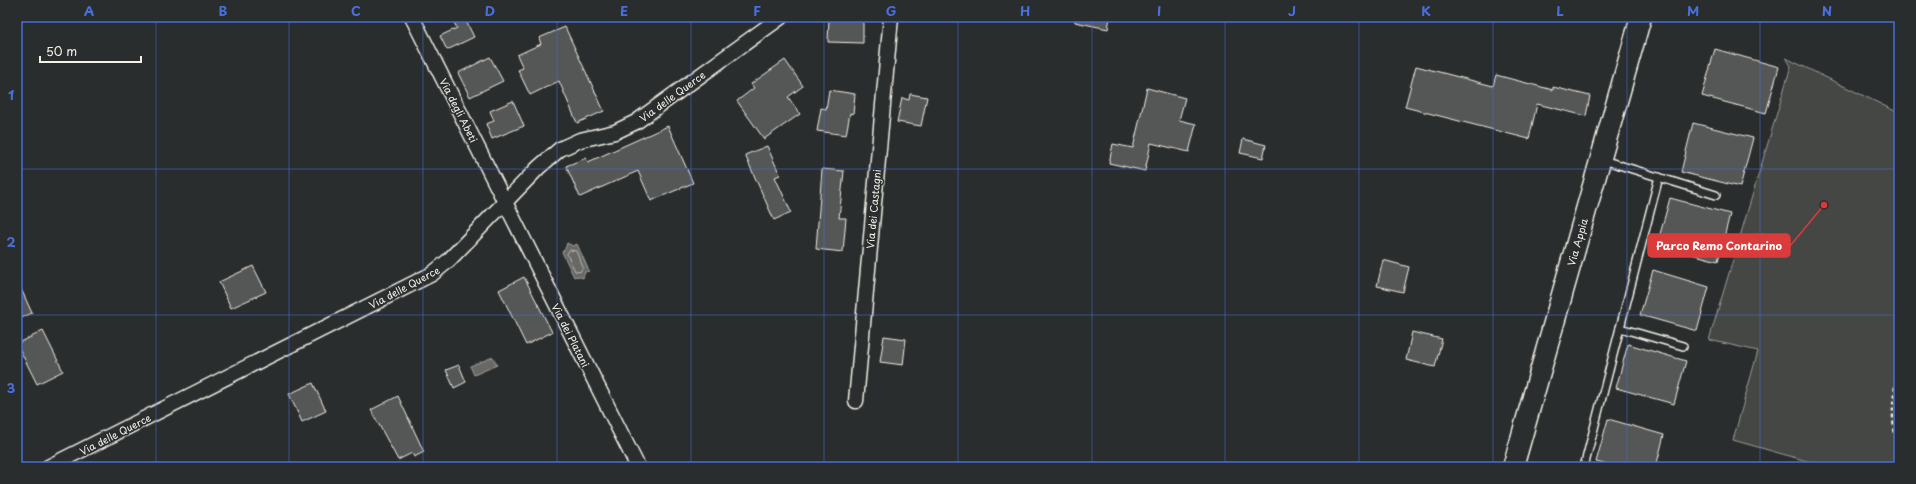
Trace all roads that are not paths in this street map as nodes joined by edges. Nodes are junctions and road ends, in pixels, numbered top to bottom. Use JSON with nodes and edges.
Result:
{"nodes":[{"id":1,"x":412,"y":17,"type":"edge"},
{"id":2,"x":781,"y":17,"type":"edge"},
{"id":3,"x":891,"y":17,"type":"edge"},
{"id":4,"x":1641,"y":17,"type":"edge"},
{"id":5,"x":1600,"y":159,"type":"junction"},
{"id":6,"x":1659,"y":177,"type":"junction"},
{"id":7,"x":1716,"y":195,"type":"dead end"},
{"id":8,"x":505,"y":203,"type":"junction"},
{"id":9,"x":1620,"y":328,"type":"junction"},
{"id":10,"x":1683,"y":346,"type":"dead end"},
{"id":11,"x":856,"y":401,"type":"dead end"},
{"id":12,"x":48,"y":467,"type":"edge"},
{"id":13,"x":638,"y":467,"type":"edge"},
{"id":14,"x":1513,"y":467,"type":"edge"},
{"id":15,"x":1584,"y":467,"type":"edge"}],
"edges":[{"from":1,"to":8,"type":"street","name":"Via degli Abeti"},
{"from":2,"to":8,"type":"street","name":"Via delle Querce"},
{"from":3,"to":11,"type":"street","name":"Via dei Castagni"},
{"from":4,"to":5,"type":"street","name":"Via Appia"},
{"from":5,"to":6,"type":"lane"},
{"from":5,"to":14,"type":"street","name":"Via Appia"},
{"from":6,"to":7,"type":"lane"},
{"from":6,"to":9,"type":"lane"},
{"from":8,"to":12,"type":"street","name":"Via delle Querce"},
{"from":8,"to":13,"type":"street","name":"Via dei Platani"},
{"from":9,"to":10,"type":"lane"},
{"from":9,"to":15,"type":"lane"}]}
